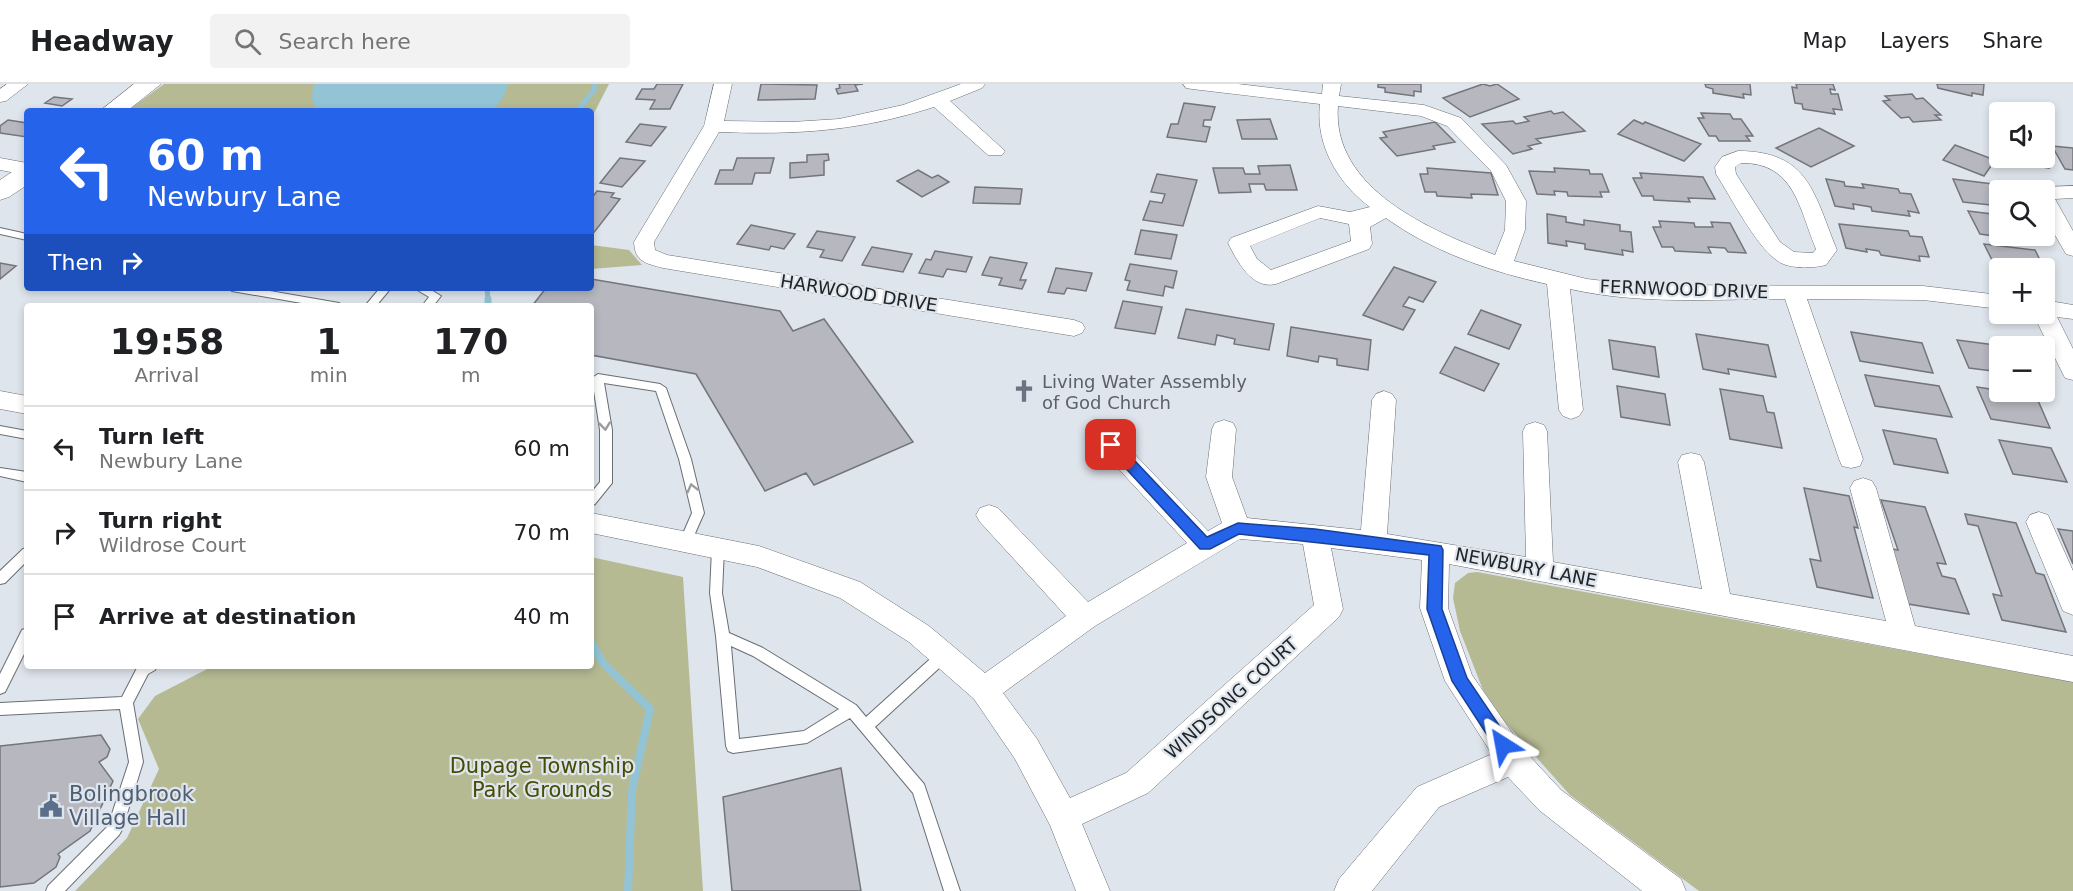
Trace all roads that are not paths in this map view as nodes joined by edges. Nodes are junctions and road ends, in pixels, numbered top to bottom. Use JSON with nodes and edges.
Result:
{"nodes":[{"id":1,"x":19,"y":84,"type":"edge"},
{"id":2,"x":149,"y":84,"type":"edge"},
{"id":3,"x":723,"y":84,"type":"edge"},
{"id":4,"x":976,"y":84,"type":"edge"},
{"id":5,"x":1192,"y":84,"type":"edge"},
{"id":6,"x":1331,"y":92,"type":"edge"},
{"id":7,"x":0,"y":97,"type":"edge"},
{"id":8,"x":939,"y":100,"type":"junction"},
{"id":9,"x":116,"y":108,"type":"edge"},
{"id":10,"x":713,"y":126,"type":"junction"},
{"id":11,"x":995,"y":151,"type":"dead end"},
{"id":12,"x":2073,"y":192,"type":"edge"},
{"id":13,"x":2055,"y":194,"type":"edge"},
{"id":14,"x":1386,"y":210,"type":"junction"},
{"id":15,"x":2055,"y":215,"type":"edge"},
{"id":16,"x":0,"y":231,"type":"edge"},
{"id":17,"x":24,"y":236,"type":"edge"},
{"id":18,"x":2073,"y":249,"type":"edge"},
{"id":19,"x":1805,"y":261,"type":"junction"},
{"id":20,"x":1502,"y":266,"type":"junction"},
{"id":21,"x":1558,"y":282,"type":"junction"},
{"id":22,"x":250,"y":291,"type":"edge"},
{"id":23,"x":383,"y":291,"type":"edge"},
{"id":24,"x":425,"y":291,"type":"edge"},
{"id":25,"x":1825,"y":291,"type":"junction"},
{"id":26,"x":1794,"y":292,"type":"junction"},
{"id":27,"x":1989,"y":301,"type":"edge"},
{"id":28,"x":321,"y":303,"type":"edge"},
{"id":29,"x":373,"y":303,"type":"edge"},
{"id":30,"x":430,"y":303,"type":"edge"},
{"id":31,"x":2055,"y":309,"type":"edge"},
{"id":32,"x":2073,"y":312,"type":"edge"},
{"id":33,"x":2050,"y":324,"type":"edge"},
{"id":34,"x":1074,"y":328,"type":"dead end"},
{"id":35,"x":2073,"y":372,"type":"edge"},
{"id":36,"x":0,"y":400,"type":"edge"},
{"id":37,"x":1384,"y":400,"type":"dead end"},
{"id":38,"x":24,"y":404,"type":"edge"},
{"id":39,"x":1571,"y":410,"type":"dead end"},
{"id":40,"x":1224,"y":429,"type":"dead end"},
{"id":41,"x":0,"y":430,"type":"edge"},
{"id":42,"x":1535,"y":431,"type":"dead end"},
{"id":43,"x":24,"y":434,"type":"edge"},
{"id":44,"x":1111,"y":445,"type":"dead end"},
{"id":45,"x":1851,"y":459,"type":"dead end"},
{"id":46,"x":1691,"y":462,"type":"dead end"},
{"id":47,"x":0,"y":472,"type":"edge"},
{"id":48,"x":24,"y":476,"type":"edge"},
{"id":49,"x":1863,"y":488,"type":"dead end"},
{"id":50,"x":594,"y":497,"type":"edge"},
{"id":51,"x":989,"y":515,"type":"dead end"},
{"id":52,"x":2039,"y":522,"type":"dead end"},
{"id":53,"x":594,"y":524,"type":"edge"},
{"id":54,"x":1238,"y":528,"type":"junction"},
{"id":55,"x":1315,"y":535,"type":"junction"},
{"id":56,"x":1373,"y":542,"type":"junction"},
{"id":57,"x":686,"y":543,"type":"junction"},
{"id":58,"x":1205,"y":544,"type":"junction"},
{"id":59,"x":717,"y":549,"type":"junction"},
{"id":60,"x":1436,"y":550,"type":"junction"},
{"id":61,"x":24,"y":556,"type":"edge"},
{"id":62,"x":1540,"y":569,"type":"junction"},
{"id":63,"x":0,"y":579,"type":"edge"},
{"id":64,"x":2073,"y":603,"type":"edge"},
{"id":65,"x":1718,"y":604,"type":"junction"},
{"id":66,"x":1085,"y":618,"type":"junction"},
{"id":67,"x":723,"y":636,"type":"junction"},
{"id":68,"x":1904,"y":636,"type":"junction"},
{"id":69,"x":24,"y":640,"type":"edge"},
{"id":70,"x":944,"y":655,"type":"junction"},
{"id":71,"x":145,"y":669,"type":"edge"},
{"id":72,"x":2073,"y":669,"type":"edge"},
{"id":73,"x":0,"y":688,"type":"edge"},
{"id":74,"x":984,"y":690,"type":"junction"},
{"id":75,"x":126,"y":703,"type":"junction"},
{"id":76,"x":0,"y":709,"type":"edge"},
{"id":77,"x":851,"y":709,"type":"junction"},
{"id":78,"x":866,"y":726,"type":"junction"},
{"id":79,"x":1513,"y":760,"type":"junction"},
{"id":80,"x":1063,"y":817,"type":"junction"},
{"id":81,"x":54,"y":891,"type":"edge"},
{"id":82,"x":952,"y":891,"type":"edge"},
{"id":83,"x":1093,"y":891,"type":"edge"},
{"id":84,"x":1351,"y":891,"type":"edge"},
{"id":85,"x":1669,"y":891,"type":"edge"}],
"edges":[{"from":1,"to":7,"type":"street"},
{"from":2,"to":9,"type":"street"},
{"from":3,"to":10,"type":"street"},
{"from":4,"to":8,"type":"street"},
{"from":5,"to":6,"type":"street"},
{"from":6,"to":14,"type":"street","name":"FERNWOOD DRIVE"},
{"from":6,"to":20,"type":"street"},
{"from":8,"to":10,"type":"street"},
{"from":8,"to":11,"type":"street"},
{"from":10,"to":34,"type":"street","name":"HARWOOD DRIVE"},
{"from":12,"to":13,"type":"street"},
{"from":14,"to":14,"type":"street"},
{"from":14,"to":20,"type":"street","name":"FERNWOOD DRIVE"},
{"from":15,"to":18,"type":"street"},
{"from":16,"to":17,"type":"lane"},
{"from":19,"to":19,"type":"street"},
{"from":19,"to":25,"type":"street"},
{"from":20,"to":21,"type":"street","name":"FERNWOOD DRIVE"},
{"from":21,"to":26,"type":"street","name":"FERNWOOD DRIVE"},
{"from":21,"to":39,"type":"street"},
{"from":22,"to":28,"type":"lane"},
{"from":23,"to":29,"type":"lane"},
{"from":24,"to":30,"type":"lane"},
{"from":25,"to":26,"type":"street","name":"FERNWOOD DRIVE"},
{"from":25,"to":27,"type":"street","name":"FERNWOOD DRIVE"},
{"from":26,"to":45,"type":"street"},
{"from":31,"to":32,"type":"street"},
{"from":33,"to":35,"type":"street"},
{"from":36,"to":38,"type":"street"},
{"from":37,"to":56,"type":"street"},
{"from":40,"to":54,"type":"street"},
{"from":41,"to":43,"type":"lane"},
{"from":42,"to":62,"type":"street"},
{"from":44,"to":58,"type":"street"},
{"from":46,"to":65,"type":"street"},
{"from":47,"to":48,"type":"lane"},
{"from":49,"to":68,"type":"street"},
{"from":57,"to":50,"type":"lane","one_way":true},
{"from":51,"to":66,"type":"street"},
{"from":52,"to":64,"type":"street"},
{"from":53,"to":57,"type":"street"},
{"from":54,"to":55,"type":"street","name":"NEWBURY LANE"},
{"from":54,"to":58,"type":"street"},
{"from":55,"to":56,"type":"street","name":"NEWBURY LANE"},
{"from":55,"to":80,"type":"street","name":"WINDSONG COURT"},
{"from":56,"to":60,"type":"street","name":"NEWBURY LANE"},
{"from":57,"to":59,"type":"street"},
{"from":58,"to":66,"type":"street"},
{"from":59,"to":67,"type":"lane"},
{"from":59,"to":70,"type":"street"},
{"from":60,"to":62,"type":"street","name":"NEWBURY LANE"},
{"from":60,"to":79,"type":"street"},
{"from":61,"to":63,"type":"lane"},
{"from":62,"to":65,"type":"street","name":"NEWBURY LANE"},
{"from":65,"to":68,"type":"street","name":"NEWBURY LANE"},
{"from":66,"to":74,"type":"street"},
{"from":67,"to":77,"type":"lane"},
{"from":67,"to":77,"type":"lane"},
{"from":68,"to":72,"type":"street","name":"NEWBURY LANE"},
{"from":69,"to":73,"type":"lane"},
{"from":70,"to":74,"type":"street"},
{"from":70,"to":78,"type":"lane"},
{"from":71,"to":75,"type":"lane"},
{"from":74,"to":80,"type":"street"},
{"from":75,"to":76,"type":"lane"},
{"from":75,"to":81,"type":"lane"},
{"from":77,"to":78,"type":"lane"},
{"from":78,"to":82,"type":"lane"},
{"from":79,"to":84,"type":"street"},
{"from":79,"to":85,"type":"street"},
{"from":80,"to":83,"type":"street"}]}
